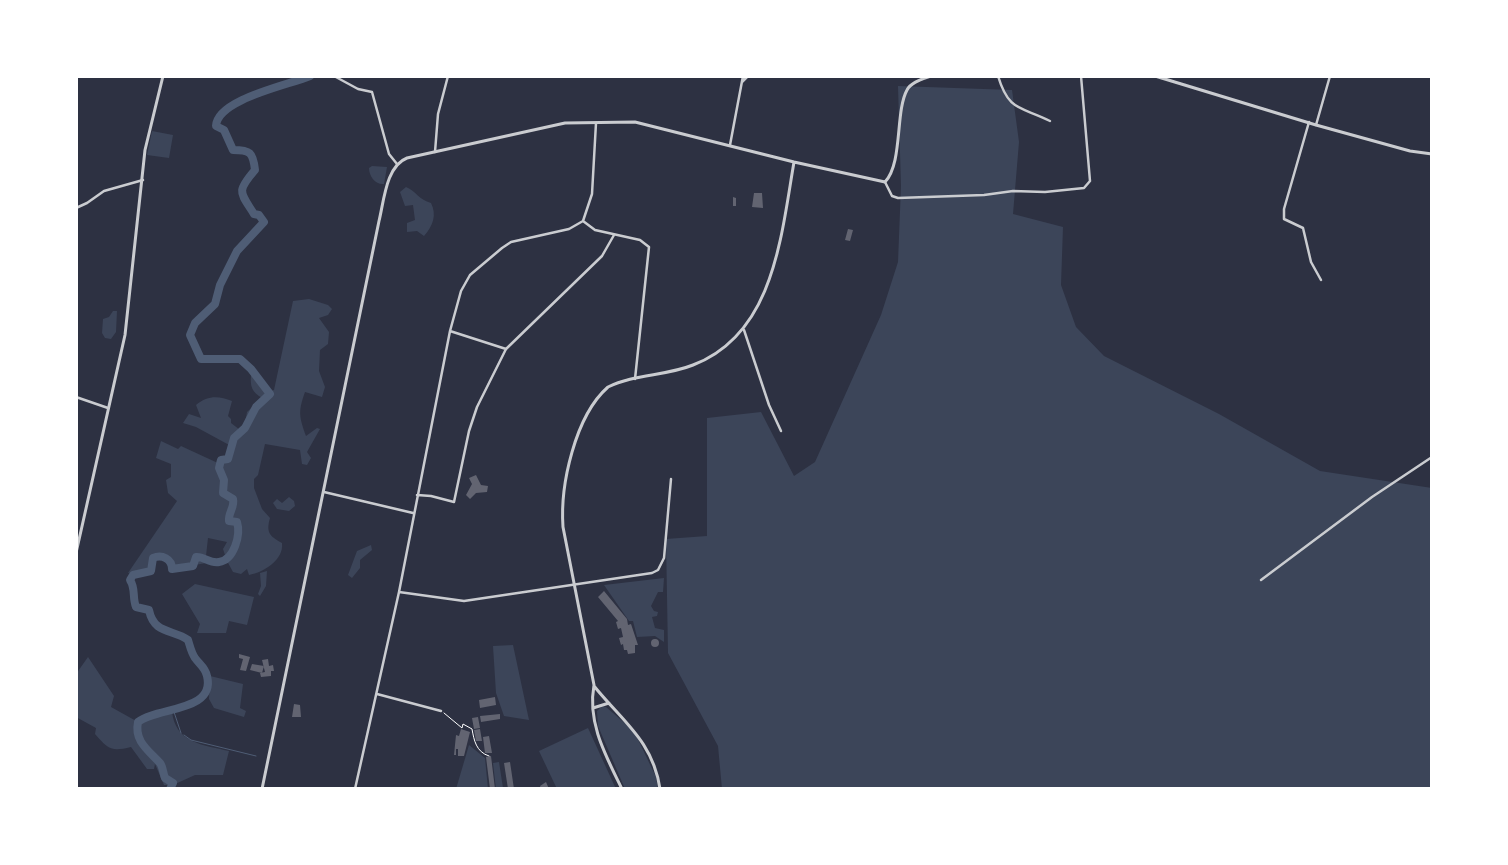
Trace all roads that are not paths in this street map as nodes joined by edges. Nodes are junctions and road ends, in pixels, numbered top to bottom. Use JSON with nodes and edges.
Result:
{"nodes":[{"id":1,"x":163,"y":76,"type":"edge"},
{"id":2,"x":334,"y":76,"type":"edge"},
{"id":3,"x":448,"y":76,"type":"edge"},
{"id":4,"x":743,"y":76,"type":"edge"},
{"id":5,"x":748,"y":76,"type":"edge"},
{"id":6,"x":931,"y":76,"type":"edge"},
{"id":7,"x":998,"y":76,"type":"edge"},
{"id":8,"x":1081,"y":76,"type":"edge"},
{"id":9,"x":1155,"y":76,"type":"edge"},
{"id":10,"x":1330,"y":76,"type":"edge"},
{"id":11,"x":741,"y":84,"type":"junction"},
{"id":12,"x":596,"y":121,"type":"junction"},
{"id":13,"x":1050,"y":121,"type":"dead end"},
{"id":14,"x":1309,"y":122,"type":"junction"},
{"id":15,"x":1316,"y":125,"type":"junction"},
{"id":16,"x":730,"y":145,"type":"junction"},
{"id":17,"x":435,"y":152,"type":"junction"},
{"id":18,"x":1432,"y":154,"type":"edge"},
{"id":19,"x":794,"y":162,"type":"junction"},
{"id":20,"x":397,"y":164,"type":"junction"},
{"id":21,"x":143,"y":180,"type":"junction"},
{"id":22,"x":885,"y":182,"type":"junction"},
{"id":23,"x":76,"y":208,"type":"edge"},
{"id":24,"x":583,"y":221,"type":"junction"},
{"id":25,"x":614,"y":235,"type":"junction"},
{"id":26,"x":1321,"y":280,"type":"dead end"},
{"id":27,"x":744,"y":330,"type":"junction"},
{"id":28,"x":450,"y":331,"type":"junction"},
{"id":29,"x":506,"y":349,"type":"junction"},
{"id":30,"x":635,"y":379,"type":"junction"},
{"id":31,"x":76,"y":397,"type":"edge"},
{"id":32,"x":110,"y":408,"type":"junction"},
{"id":33,"x":781,"y":431,"type":"dead end"},
{"id":34,"x":1432,"y":457,"type":"edge"},
{"id":35,"x":671,"y":479,"type":"dead end"},
{"id":36,"x":324,"y":492,"type":"junction"},
{"id":37,"x":417,"y":495,"type":"junction"},
{"id":38,"x":413,"y":513,"type":"junction"},
{"id":39,"x":76,"y":553,"type":"edge"},
{"id":40,"x":1261,"y":580,"type":"dead end"},
{"id":41,"x":573,"y":586,"type":"junction"},
{"id":42,"x":399,"y":592,"type":"junction"},
{"id":43,"x":594,"y":685,"type":"junction"},
{"id":44,"x":377,"y":694,"type":"junction"},
{"id":45,"x":608,"y":704,"type":"junction"},
{"id":46,"x":593,"y":708,"type":"junction"},
{"id":47,"x":441,"y":711,"type":"road end"},
{"id":48,"x":262,"y":789,"type":"edge"},
{"id":49,"x":355,"y":789,"type":"edge"},
{"id":50,"x":622,"y":789,"type":"edge"},
{"id":51,"x":660,"y":789,"type":"edge"}],
"edges":[{"from":1,"to":21,"type":"street"},
{"from":2,"to":20,"type":"street"},
{"from":3,"to":17,"type":"street"},
{"from":4,"to":11,"type":"street"},
{"from":5,"to":11,"type":"street"},
{"from":6,"to":22,"type":"street"},
{"from":7,"to":13,"type":"street"},
{"from":8,"to":22,"type":"street"},
{"from":9,"to":14,"type":"street"},
{"from":10,"to":15,"type":"street"},
{"from":11,"to":16,"type":"street"},
{"from":12,"to":16,"type":"street"},
{"from":12,"to":17,"type":"street"},
{"from":12,"to":24,"type":"street"},
{"from":14,"to":15,"type":"street"},
{"from":14,"to":26,"type":"street"},
{"from":15,"to":18,"type":"street"},
{"from":16,"to":19,"type":"street"},
{"from":17,"to":20,"type":"street"},
{"from":19,"to":22,"type":"street"},
{"from":19,"to":27,"type":"street"},
{"from":20,"to":36,"type":"street"},
{"from":21,"to":23,"type":"street"},
{"from":21,"to":32,"type":"street"},
{"from":24,"to":25,"type":"street"},
{"from":24,"to":28,"type":"street"},
{"from":25,"to":29,"type":"street"},
{"from":25,"to":30,"type":"street"},
{"from":27,"to":30,"type":"street"},
{"from":27,"to":33,"type":"street"},
{"from":28,"to":29,"type":"street"},
{"from":28,"to":37,"type":"street"},
{"from":29,"to":37,"type":"street"},
{"from":30,"to":41,"type":"street"},
{"from":31,"to":32,"type":"street"},
{"from":32,"to":39,"type":"street"},
{"from":34,"to":40,"type":"street"},
{"from":35,"to":41,"type":"street"},
{"from":36,"to":38,"type":"street"},
{"from":36,"to":48,"type":"street"},
{"from":37,"to":38,"type":"street"},
{"from":38,"to":42,"type":"street"},
{"from":41,"to":42,"type":"street"},
{"from":41,"to":43,"type":"street"},
{"from":42,"to":44,"type":"street"},
{"from":43,"to":45,"type":"street"},
{"from":43,"to":46,"type":"street"},
{"from":44,"to":47,"type":"street"},
{"from":44,"to":49,"type":"street"},
{"from":45,"to":46,"type":"street"},
{"from":45,"to":51,"type":"street"},
{"from":46,"to":50,"type":"street"}]}
